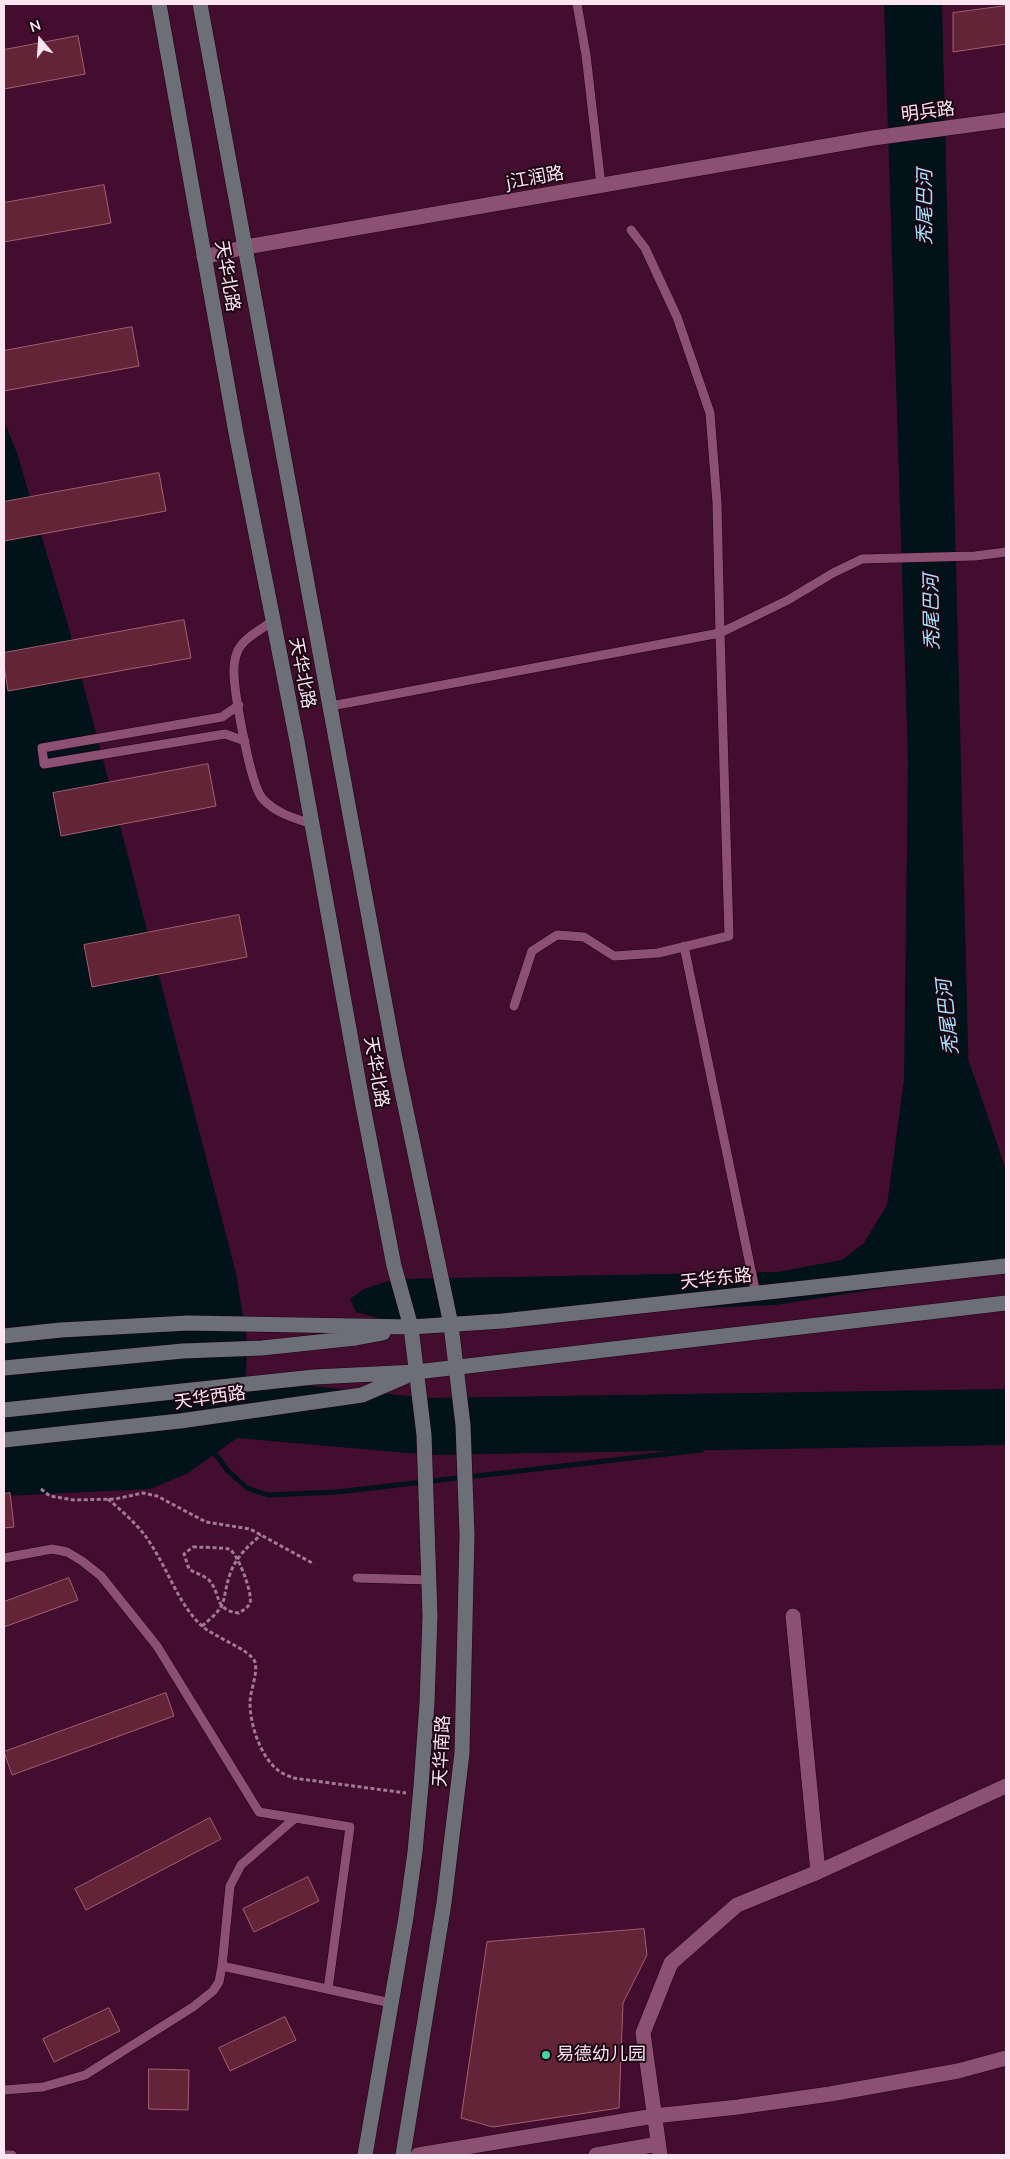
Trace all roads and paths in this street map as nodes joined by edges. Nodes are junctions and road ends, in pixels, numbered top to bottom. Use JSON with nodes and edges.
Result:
{"nodes":[{"id":1,"x":159,"y":4,"type":"edge"},
{"id":2,"x":200,"y":4,"type":"edge"},
{"id":3,"x":577,"y":4,"type":"edge"},
{"id":4,"x":1006,"y":120,"type":"edge"},
{"id":5,"x":873,"y":138,"type":"joint"},
{"id":6,"x":601,"y":185,"type":"junction"},
{"id":7,"x":631,"y":230,"type":"dead end"},
{"id":8,"x":246,"y":247,"type":"junction"},
{"id":9,"x":204,"y":257,"type":"junction"},
{"id":10,"x":1006,"y":552,"type":"edge"},
{"id":11,"x":273,"y":621,"type":"junction"},
{"id":12,"x":720,"y":633,"type":"junction"},
{"id":13,"x":239,"y":705,"type":"junction"},
{"id":14,"x":331,"y":706,"type":"junction"},
{"id":15,"x":245,"y":741,"type":"junction"},
{"id":16,"x":312,"y":824,"type":"junction"},
{"id":17,"x":684,"y":946,"type":"junction"},
{"id":18,"x":514,"y":1006,"type":"dead end"},
{"id":19,"x":1006,"y":1266,"type":"edge"},
{"id":20,"x":756,"y":1294,"type":"junction"},
{"id":21,"x":1006,"y":1303,"type":"edge"},
{"id":22,"x":451,"y":1325,"type":"junction"},
{"id":23,"x":411,"y":1327,"type":"junction"},
{"id":24,"x":4,"y":1336,"type":"edge"},
{"id":25,"x":454,"y":1346,"type":"joint"},
{"id":26,"x":414,"y":1349,"type":"joint"},
{"id":27,"x":456,"y":1367,"type":"junction"},
{"id":28,"x":4,"y":1368,"type":"edge"},
{"id":29,"x":416,"y":1372,"type":"junction"},
{"id":30,"x":4,"y":1410,"type":"edge"},
{"id":31,"x":4,"y":1440,"type":"edge"},
{"id":32,"x":41,"y":1489,"type":"dead end"},
{"id":33,"x":108,"y":1499,"type":"junction"},
{"id":34,"x":261,"y":1535,"type":"junction"},
{"id":35,"x":4,"y":1558,"type":"edge"},
{"id":36,"x":238,"y":1558,"type":"junction"},
{"id":37,"x":314,"y":1564,"type":"dead end"},
{"id":38,"x":357,"y":1578,"type":"dead end"},
{"id":39,"x":429,"y":1580,"type":"junction"},
{"id":40,"x":222,"y":1607,"type":"junction"},
{"id":41,"x":793,"y":1616,"type":"dead end"},
{"id":42,"x":202,"y":1626,"type":"junction"},
{"id":43,"x":1006,"y":1786,"type":"edge"},
{"id":44,"x":420,"y":1794,"type":"junction"},
{"id":45,"x":294,"y":1819,"type":"junction"},
{"id":46,"x":818,"y":1872,"type":"junction"},
{"id":47,"x":222,"y":1966,"type":"junction"},
{"id":48,"x":328,"y":1989,"type":"junction"},
{"id":49,"x":390,"y":2003,"type":"junction"},
{"id":50,"x":1006,"y":2058,"type":"edge"},
{"id":51,"x":4,"y":2090,"type":"edge"},
{"id":52,"x":654,"y":2116,"type":"junction"},
{"id":53,"x":659,"y":2150,"type":"edge"},
{"id":54,"x":4,"y":2155,"type":"edge"},
{"id":55,"x":12,"y":2155,"type":"edge"},
{"id":56,"x":365,"y":2155,"type":"edge"},
{"id":57,"x":403,"y":2155,"type":"edge"},
{"id":58,"x":418,"y":2155,"type":"edge"},
{"id":59,"x":596,"y":2155,"type":"edge"}],
"edges":[{"from":1,"to":9,"type":"main road","name":"天华北路"},
{"from":2,"to":8,"type":"main road","name":"天华北路"},
{"from":3,"to":6,"type":"lane"},
{"from":4,"to":5,"type":"street","name":"明兵路"},
{"from":5,"to":6,"type":"street","name":"j江润路"},
{"from":6,"to":8,"type":"street","name":"j江润路"},
{"from":7,"to":12,"type":"lane"},
{"from":8,"to":9,"type":"street","name":"j江润路"},
{"from":8,"to":14,"type":"main road","name":"天华北路"},
{"from":9,"to":11,"type":"main road","name":"天华北路"},
{"from":10,"to":12,"type":"lane"},
{"from":11,"to":13,"type":"lane"},
{"from":11,"to":16,"type":"main road","name":"天华北路"},
{"from":12,"to":14,"type":"lane"},
{"from":12,"to":17,"type":"lane"},
{"from":13,"to":15,"type":"lane"},
{"from":13,"to":15,"type":"lane"},
{"from":14,"to":22,"type":"main road","name":"天华北路"},
{"from":15,"to":16,"type":"lane"},
{"from":16,"to":23,"type":"main road","name":"天华北路"},
{"from":17,"to":18,"type":"lane"},
{"from":17,"to":20,"type":"lane"},
{"from":19,"to":20,"type":"main road","name":"天华东路"},
{"from":20,"to":22,"type":"main road","name":"天华东路"},
{"from":21,"to":27,"type":"main road"},
{"from":22,"to":23,"type":"main road","name":"天华东路"},
{"from":22,"to":25,"type":"main road","name":"天华北路"},
{"from":23,"to":24,"type":"main road"},
{"from":23,"to":26,"type":"main road","name":"天华北路"},
{"from":23,"to":28,"type":"main road"},
{"from":25,"to":27,"type":"main road","name":"天华南路"},
{"from":26,"to":29,"type":"main road","name":"天华南路"},
{"from":27,"to":29,"type":"main road","name":"天华西路"},
{"from":27,"to":57,"type":"main road","name":"天华南路"},
{"from":29,"to":30,"type":"main road","name":"天华西路"},
{"from":29,"to":31,"type":"main road","name":"天华西路"},
{"from":29,"to":39,"type":"main road","name":"天华南路"},
{"from":32,"to":33,"type":"path"},
{"from":33,"to":34,"type":"path"},
{"from":33,"to":42,"type":"path"},
{"from":34,"to":36,"type":"path"},
{"from":34,"to":37,"type":"path"},
{"from":35,"to":45,"type":"lane"},
{"from":36,"to":40,"type":"path"},
{"from":36,"to":40,"type":"path"},
{"from":36,"to":40,"type":"path"},
{"from":38,"to":39,"type":"lane"},
{"from":39,"to":44,"type":"main road","name":"天华南路"},
{"from":40,"to":42,"type":"path"},
{"from":41,"to":46,"type":"street"},
{"from":42,"to":44,"type":"path"},
{"from":43,"to":46,"type":"street"},
{"from":44,"to":49,"type":"main road","name":"天华南路"},
{"from":45,"to":47,"type":"lane"},
{"from":45,"to":48,"type":"lane"},
{"from":46,"to":52,"type":"street"},
{"from":47,"to":48,"type":"lane"},
{"from":47,"to":51,"type":"lane"},
{"from":48,"to":49,"type":"lane"},
{"from":49,"to":56,"type":"main road","name":"天华南路"},
{"from":50,"to":52,"type":"street"},
{"from":52,"to":53,"type":"street"},
{"from":52,"to":58,"type":"street"},
{"from":53,"to":59,"type":"street"},
{"from":54,"to":55,"type":"lane"}]}
